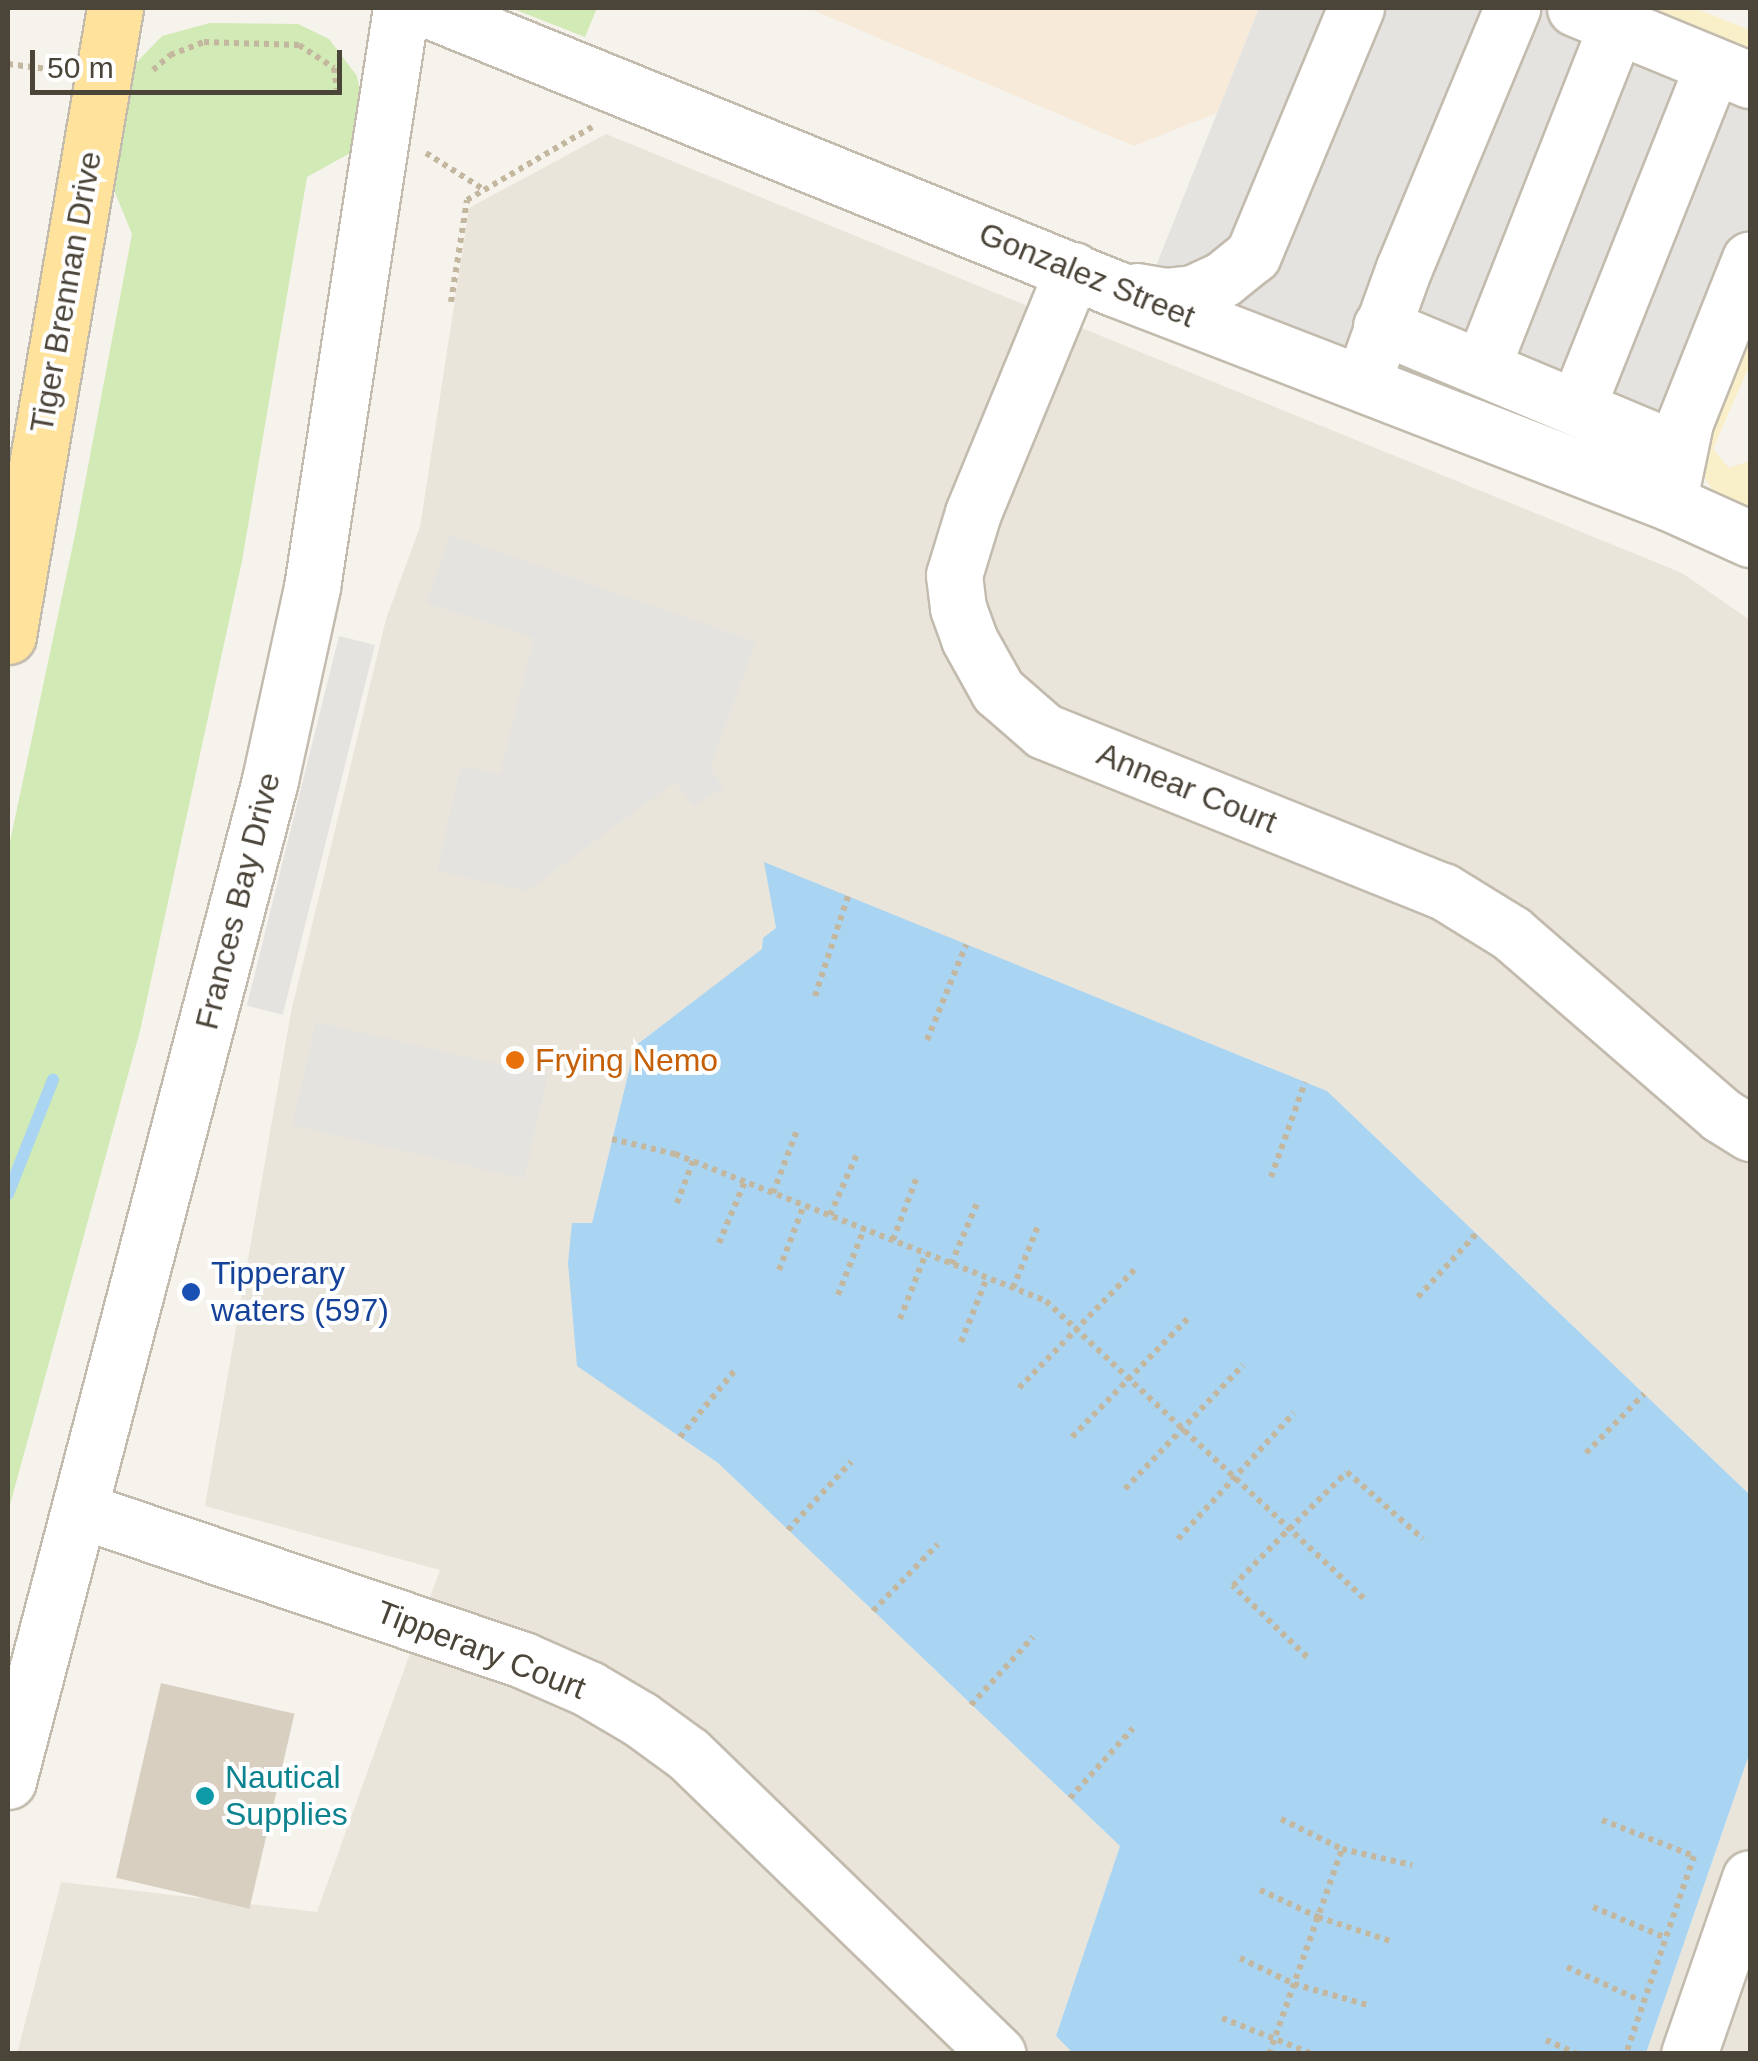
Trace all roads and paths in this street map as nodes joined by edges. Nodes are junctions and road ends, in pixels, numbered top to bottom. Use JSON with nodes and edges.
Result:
{"nodes":[{"id":1,"x":115,"y":8,"type":"edge"},
{"id":2,"x":402,"y":8,"type":"edge"},
{"id":3,"x":424,"y":8,"type":"edge"},
{"id":4,"x":1356,"y":8,"type":"edge"},
{"id":5,"x":1512,"y":8,"type":"edge"},
{"id":6,"x":1596,"y":16,"type":"edge"},
{"id":7,"x":8,"y":64,"type":"edge"},
{"id":8,"x":1732,"y":72,"type":"edge"},
{"id":9,"x":103,"y":74,"type":"junction"},
{"id":10,"x":338,"y":99,"type":"dead end"},
{"id":11,"x":602,"y":121,"type":"dead end"},
{"id":12,"x":381,"y":140,"type":"junction"},
{"id":13,"x":483,"y":189,"type":"junction"},
{"id":14,"x":1254,"y":255,"type":"junction"},
{"id":15,"x":1750,"y":259,"type":"edge"},
{"id":16,"x":1094,"y":279,"type":"junction"},
{"id":17,"x":450,"y":302,"type":"dead end"},
{"id":18,"x":1381,"y":326,"type":"junction"},
{"id":19,"x":1304,"y":361,"type":"junction"},
{"id":20,"x":1482,"y":368,"type":"junction"},
{"id":21,"x":1363,"y":381,"type":"junction"},
{"id":22,"x":1578,"y":407,"type":"junction"},
{"id":23,"x":1678,"y":450,"type":"junction"},
{"id":24,"x":1670,"y":503,"type":"junction"},
{"id":25,"x":1750,"y":539,"type":"edge"},
{"id":26,"x":8,"y":636,"type":"edge"},
{"id":27,"x":848,"y":896,"type":"dead end"},
{"id":28,"x":966,"y":944,"type":"dead end"},
{"id":29,"x":815,"y":996,"type":"dead end"},
{"id":30,"x":927,"y":1040,"type":"dead end"},
{"id":31,"x":1305,"y":1082,"type":"dead end"},
{"id":32,"x":798,"y":1130,"type":"dead end"},
{"id":33,"x":1750,"y":1132,"type":"edge"},
{"id":34,"x":612,"y":1140,"type":"dead end"},
{"id":35,"x":857,"y":1154,"type":"dead end"},
{"id":36,"x":693,"y":1161,"type":"junction"},
{"id":37,"x":1271,"y":1176,"type":"dead end"},
{"id":38,"x":916,"y":1179,"type":"dead end"},
{"id":39,"x":745,"y":1181,"type":"junction"},
{"id":40,"x":773,"y":1193,"type":"junction"},
{"id":41,"x":978,"y":1201,"type":"dead end"},
{"id":42,"x":677,"y":1203,"type":"dead end"},
{"id":43,"x":804,"y":1205,"type":"junction"},
{"id":44,"x":830,"y":1215,"type":"junction"},
{"id":45,"x":1038,"y":1226,"type":"dead end"},
{"id":46,"x":864,"y":1229,"type":"junction"},
{"id":47,"x":1477,"y":1233,"type":"dead end"},
{"id":48,"x":893,"y":1240,"type":"junction"},
{"id":49,"x":719,"y":1243,"type":"dead end"},
{"id":50,"x":926,"y":1254,"type":"junction"},
{"id":51,"x":951,"y":1264,"type":"junction"},
{"id":52,"x":1136,"y":1268,"type":"dead end"},
{"id":53,"x":779,"y":1270,"type":"dead end"},
{"id":54,"x":987,"y":1278,"type":"junction"},
{"id":55,"x":1013,"y":1288,"type":"junction"},
{"id":56,"x":838,"y":1296,"type":"dead end"},
{"id":57,"x":1418,"y":1296,"type":"dead end"},
{"id":58,"x":1190,"y":1316,"type":"dead end"},
{"id":59,"x":900,"y":1318,"type":"dead end"},
{"id":60,"x":1077,"y":1331,"type":"junction"},
{"id":61,"x":962,"y":1342,"type":"dead end"},
{"id":62,"x":1243,"y":1365,"type":"dead end"},
{"id":63,"x":736,"y":1370,"type":"dead end"},
{"id":64,"x":1128,"y":1378,"type":"junction"},
{"id":65,"x":1019,"y":1388,"type":"dead end"},
{"id":66,"x":1644,"y":1394,"type":"dead end"},
{"id":67,"x":1294,"y":1413,"type":"dead end"},
{"id":68,"x":1183,"y":1428,"type":"junction"},
{"id":69,"x":680,"y":1437,"type":"dead end"},
{"id":70,"x":1072,"y":1437,"type":"dead end"},
{"id":71,"x":1586,"y":1453,"type":"dead end"},
{"id":72,"x":851,"y":1462,"type":"dead end"},
{"id":73,"x":1236,"y":1479,"type":"junction"},
{"id":74,"x":1125,"y":1489,"type":"dead end"},
{"id":75,"x":80,"y":1510,"type":"junction"},
{"id":76,"x":1289,"y":1528,"type":"junction"},
{"id":77,"x":788,"y":1530,"type":"dead end"},
{"id":78,"x":1422,"y":1538,"type":"dead end"},
{"id":79,"x":1178,"y":1539,"type":"dead end"},
{"id":80,"x":938,"y":1544,"type":"dead end"},
{"id":81,"x":1366,"y":1600,"type":"dead end"},
{"id":82,"x":873,"y":1611,"type":"dead end"},
{"id":83,"x":1033,"y":1637,"type":"dead end"},
{"id":84,"x":1307,"y":1657,"type":"dead end"},
{"id":85,"x":972,"y":1705,"type":"dead end"},
{"id":86,"x":1133,"y":1728,"type":"dead end"},
{"id":87,"x":8,"y":1781,"type":"edge"},
{"id":88,"x":1070,"y":1798,"type":"dead end"},
{"id":89,"x":1281,"y":1820,"type":"dead end"},
{"id":90,"x":1602,"y":1820,"type":"dead end"},
{"id":91,"x":1342,"y":1849,"type":"junction"},
{"id":92,"x":1412,"y":1865,"type":"dead end"},
{"id":93,"x":1750,"y":1878,"type":"edge"},
{"id":94,"x":1260,"y":1890,"type":"dead end"},
{"id":95,"x":1594,"y":1907,"type":"dead end"},
{"id":96,"x":1318,"y":1918,"type":"junction"},
{"id":97,"x":1666,"y":1938,"type":"junction"},
{"id":98,"x":1390,"y":1941,"type":"dead end"},
{"id":99,"x":1240,"y":1958,"type":"dead end"},
{"id":100,"x":1567,"y":1968,"type":"dead end"},
{"id":101,"x":1294,"y":1984,"type":"junction"},
{"id":102,"x":1639,"y":2000,"type":"dead end"},
{"id":103,"x":1367,"y":2005,"type":"dead end"},
{"id":104,"x":1222,"y":2018,"type":"dead end"},
{"id":105,"x":1274,"y":2040,"type":"junction"},
{"id":106,"x":1546,"y":2040,"type":"dead end"},
{"id":107,"x":998,"y":2054,"type":"edge"},
{"id":108,"x":1269,"y":2054,"type":"edge"},
{"id":109,"x":1313,"y":2054,"type":"edge"},
{"id":110,"x":1578,"y":2054,"type":"edge"},
{"id":111,"x":1626,"y":2054,"type":"edge"},
{"id":112,"x":1689,"y":2054,"type":"edge"}],
"edges":[{"from":1,"to":9,"type":"main road","name":"Tiger Brennan Drive"},
{"from":2,"to":12,"type":"street","name":"Frances Bay Drive"},
{"from":3,"to":16,"type":"street","name":"Gonzalez Street"},
{"from":4,"to":14,"type":"street"},
{"from":5,"to":18,"type":"street"},
{"from":6,"to":8,"type":"street"},
{"from":6,"to":20,"type":"street"},
{"from":7,"to":9,"type":"path"},
{"from":8,"to":22,"type":"street"},
{"from":9,"to":10,"type":"path"},
{"from":9,"to":26,"type":"main road","name":"Tiger Brennan Drive"},
{"from":11,"to":13,"type":"path"},
{"from":12,"to":13,"type":"path"},
{"from":12,"to":75,"type":"street","name":"Frances Bay Drive"},
{"from":13,"to":17,"type":"path"},
{"from":14,"to":16,"type":"street"},
{"from":14,"to":19,"type":"street"},
{"from":15,"to":23,"type":"street"},
{"from":16,"to":19,"type":"street","name":"Gonzalez Street"},
{"from":16,"to":33,"type":"street","name":"Annear Court"},
{"from":18,"to":20,"type":"street"},
{"from":18,"to":21,"type":"street"},
{"from":19,"to":21,"type":"street","name":"Gonzalez Street"},
{"from":20,"to":22,"type":"street"},
{"from":21,"to":24,"type":"street","name":"Gonzalez Street"},
{"from":22,"to":23,"type":"street"},
{"from":23,"to":24,"type":"street"},
{"from":24,"to":25,"type":"street","name":"Gonzalez Street"},
{"from":27,"to":29,"type":"path"},
{"from":28,"to":30,"type":"path"},
{"from":31,"to":37,"type":"path"},
{"from":32,"to":40,"type":"path"},
{"from":34,"to":36,"type":"path"},
{"from":35,"to":44,"type":"path"},
{"from":36,"to":39,"type":"path"},
{"from":36,"to":42,"type":"path"},
{"from":38,"to":48,"type":"path"},
{"from":39,"to":40,"type":"path"},
{"from":39,"to":49,"type":"path"},
{"from":40,"to":43,"type":"path"},
{"from":41,"to":51,"type":"path"},
{"from":43,"to":44,"type":"path"},
{"from":43,"to":53,"type":"path"},
{"from":44,"to":46,"type":"path"},
{"from":45,"to":55,"type":"path"},
{"from":46,"to":48,"type":"path"},
{"from":46,"to":56,"type":"path"},
{"from":47,"to":57,"type":"path"},
{"from":48,"to":50,"type":"path"},
{"from":50,"to":51,"type":"path"},
{"from":50,"to":59,"type":"path"},
{"from":51,"to":54,"type":"path"},
{"from":52,"to":60,"type":"path"},
{"from":54,"to":55,"type":"path"},
{"from":54,"to":61,"type":"path"},
{"from":55,"to":60,"type":"path"},
{"from":58,"to":64,"type":"path"},
{"from":60,"to":64,"type":"path"},
{"from":60,"to":65,"type":"path"},
{"from":62,"to":68,"type":"path"},
{"from":63,"to":69,"type":"path"},
{"from":64,"to":68,"type":"path"},
{"from":64,"to":70,"type":"path"},
{"from":66,"to":71,"type":"path"},
{"from":67,"to":73,"type":"path"},
{"from":68,"to":73,"type":"path"},
{"from":68,"to":74,"type":"path"},
{"from":72,"to":77,"type":"path"},
{"from":73,"to":76,"type":"path"},
{"from":73,"to":79,"type":"path"},
{"from":75,"to":87,"type":"street","name":"Frances Bay Drive"},
{"from":75,"to":107,"type":"street","name":"Tipperary Court"},
{"from":76,"to":78,"type":"path"},
{"from":76,"to":81,"type":"path"},
{"from":76,"to":84,"type":"path"},
{"from":80,"to":82,"type":"path"},
{"from":83,"to":85,"type":"path"},
{"from":86,"to":88,"type":"path"},
{"from":89,"to":91,"type":"path"},
{"from":90,"to":97,"type":"path"},
{"from":91,"to":92,"type":"path"},
{"from":91,"to":96,"type":"path"},
{"from":93,"to":112,"type":"street"},
{"from":94,"to":96,"type":"path"},
{"from":95,"to":97,"type":"path"},
{"from":96,"to":98,"type":"path"},
{"from":96,"to":101,"type":"path"},
{"from":97,"to":111,"type":"path"},
{"from":99,"to":101,"type":"path"},
{"from":100,"to":102,"type":"path"},
{"from":101,"to":103,"type":"path"},
{"from":101,"to":105,"type":"path"},
{"from":104,"to":105,"type":"path"},
{"from":105,"to":108,"type":"path"},
{"from":105,"to":109,"type":"path"},
{"from":106,"to":110,"type":"path"}]}
